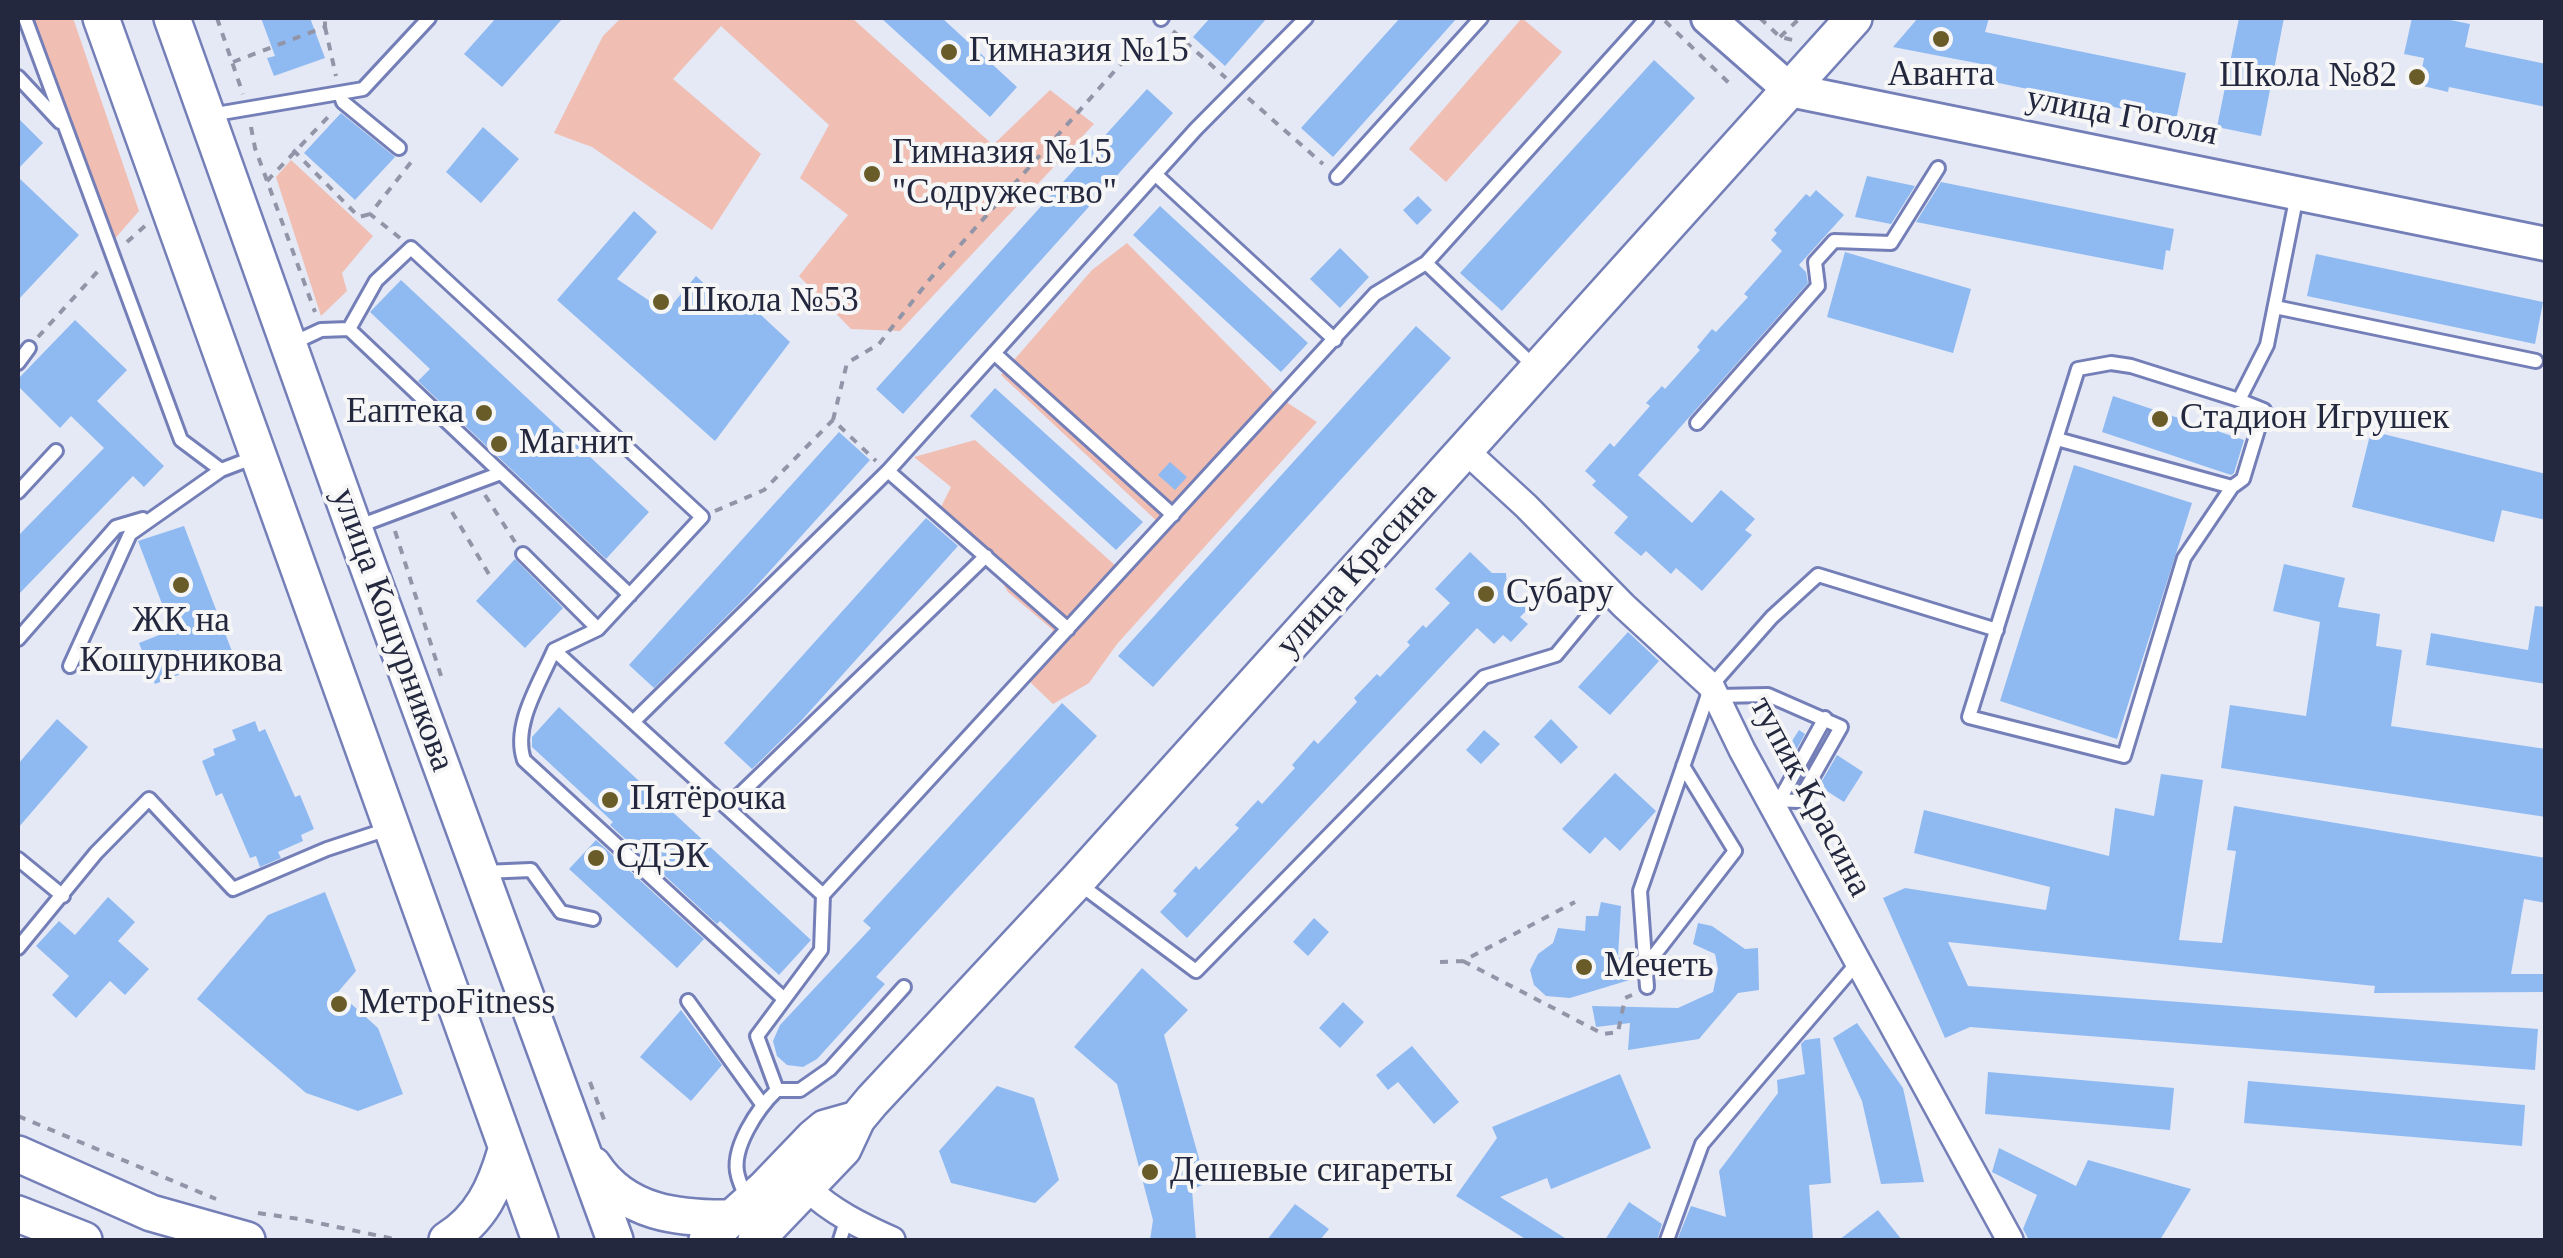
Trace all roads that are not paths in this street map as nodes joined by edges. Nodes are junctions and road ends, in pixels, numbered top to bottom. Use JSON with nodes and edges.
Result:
{"nodes":[{"id":1,"x":24,"y":18,"type":"edge"},
{"id":2,"x":101,"y":18,"type":"edge"},
{"id":3,"x":172,"y":18,"type":"edge"},
{"id":4,"x":430,"y":18,"type":"edge"},
{"id":5,"x":1306,"y":18,"type":"edge"},
{"id":6,"x":1482,"y":18,"type":"edge"},
{"id":7,"x":1648,"y":18,"type":"edge"},
{"id":8,"x":1708,"y":18,"type":"edge"},
{"id":9,"x":1854,"y":18,"type":"edge"},
{"id":10,"x":18,"y":28,"type":"edge"},
{"id":11,"x":18,"y":77,"type":"edge"},
{"id":12,"x":1790,"y":90,"type":"junction"},
{"id":13,"x":342,"y":98,"type":"junction"},
{"id":14,"x":207,"y":115,"type":"junction"},
{"id":15,"x":65,"y":127,"type":"junction"},
{"id":16,"x":399,"y":148,"type":"road end"},
{"id":17,"x":1938,"y":168,"type":"dead end"},
{"id":18,"x":1155,"y":174,"type":"junction"},
{"id":19,"x":1338,"y":177,"type":"road end"},
{"id":20,"x":2297,"y":192,"type":"junction"},
{"id":21,"x":2546,"y":244,"type":"edge"},
{"id":22,"x":1426,"y":263,"type":"junction"},
{"id":23,"x":2275,"y":307,"type":"junction"},
{"id":24,"x":349,"y":329,"type":"junction"},
{"id":25,"x":1335,"y":340,"type":"junction"},
{"id":26,"x":289,"y":346,"type":"junction"},
{"id":27,"x":29,"y":348,"type":"dead end"},
{"id":28,"x":994,"y":353,"type":"junction"},
{"id":29,"x":2536,"y":361,"type":"dead end"},
{"id":30,"x":18,"y":362,"type":"edge"},
{"id":31,"x":1537,"y":370,"type":"junction"},
{"id":32,"x":2240,"y":400,"type":"junction"},
{"id":33,"x":1697,"y":424,"type":"dead end"},
{"id":34,"x":2057,"y":439,"type":"junction"},
{"id":35,"x":1464,"y":450,"type":"junction"},
{"id":36,"x":56,"y":451,"type":"dead end"},
{"id":37,"x":258,"y":456,"type":"junction"},
{"id":38,"x":221,"y":470,"type":"junction"},
{"id":39,"x":888,"y":471,"type":"junction"},
{"id":40,"x":502,"y":473,"type":"junction"},
{"id":41,"x":2232,"y":487,"type":"junction"},
{"id":42,"x":18,"y":492,"type":"edge"},
{"id":43,"x":1172,"y":515,"type":"junction"},
{"id":44,"x":156,"y":516,"type":"junction"},
{"id":45,"x":354,"y":528,"type":"junction"},
{"id":46,"x":523,"y":554,"type":"road end"},
{"id":47,"x":986,"y":556,"type":"junction"},
{"id":48,"x":1610,"y":591,"type":"junction"},
{"id":49,"x":630,"y":595,"type":"junction"},
{"id":50,"x":598,"y":629,"type":"junction"},
{"id":51,"x":1068,"y":629,"type":"junction"},
{"id":52,"x":1997,"y":630,"type":"junction"},
{"id":53,"x":18,"y":639,"type":"edge"},
{"id":54,"x":554,"y":650,"type":"junction"},
{"id":55,"x":70,"y":666,"type":"dead end"},
{"id":56,"x":1715,"y":691,"type":"junction"},
{"id":57,"x":633,"y":722,"type":"junction"},
{"id":58,"x":1683,"y":766,"type":"junction"},
{"id":59,"x":1774,"y":800,"type":"junction"},
{"id":60,"x":728,"y":806,"type":"junction"},
{"id":61,"x":391,"y":828,"type":"junction"},
{"id":62,"x":18,"y":859,"type":"edge"},
{"id":63,"x":481,"y":872,"type":"junction"},
{"id":64,"x":1076,"y":882,"type":"junction"},
{"id":65,"x":824,"y":895,"type":"junction"},
{"id":66,"x":63,"y":896,"type":"junction"},
{"id":67,"x":594,"y":920,"type":"dead end"},
{"id":68,"x":18,"y":948,"type":"edge"},
{"id":69,"x":1858,"y":962,"type":"junction"},
{"id":70,"x":1645,"y":967,"type":"junction"},
{"id":71,"x":904,"y":987,"type":"dead end"},
{"id":72,"x":1647,"y":987,"type":"road end"},
{"id":73,"x":784,"y":999,"type":"junction"},
{"id":74,"x":688,"y":1000,"type":"dead end"},
{"id":75,"x":776,"y":1090,"type":"junction"},
{"id":76,"x":762,"y":1104,"type":"junction"},
{"id":77,"x":857,"y":1119,"type":"junction"},
{"id":78,"x":596,"y":1143,"type":"junction"},
{"id":79,"x":506,"y":1150,"type":"junction"},
{"id":80,"x":18,"y":1154,"type":"edge"},
{"id":81,"x":807,"y":1188,"type":"junction"},
{"id":82,"x":18,"y":1214,"type":"edge"},
{"id":83,"x":232,"y":1225,"type":"edge"},
{"id":84,"x":745,"y":1229,"type":"edge"},
{"id":85,"x":844,"y":1229,"type":"edge"},
{"id":86,"x":84,"y":1240,"type":"edge"},
{"id":87,"x":447,"y":1240,"type":"edge"},
{"id":88,"x":540,"y":1240,"type":"edge"},
{"id":89,"x":615,"y":1240,"type":"edge"},
{"id":90,"x":892,"y":1240,"type":"edge"},
{"id":91,"x":1667,"y":1240,"type":"edge"},
{"id":92,"x":2010,"y":1240,"type":"edge"}],
"edges":[{"from":1,"to":10,"type":"lane"},
{"from":1,"to":15,"type":"lane"},
{"from":2,"to":37,"type":"main road","name":"улица Кошурникова"},
{"from":3,"to":14,"type":"main road","name":"улица Кошурникова"},
{"from":4,"to":13,"type":"lane"},
{"from":5,"to":18,"type":"lane"},
{"from":6,"to":19,"type":"lane"},
{"from":7,"to":22,"type":"lane"},
{"from":8,"to":12,"type":"street","name":"улица Гоголя"},
{"from":9,"to":12,"type":"main road","name":"улица Красина"},
{"from":11,"to":15,"type":"lane"},
{"from":12,"to":20,"type":"street","name":"улица Гоголя"},
{"from":12,"to":31,"type":"main road","name":"улица Красина"},
{"from":13,"to":14,"type":"lane"},
{"from":13,"to":16,"type":"lane"},
{"from":14,"to":26,"type":"main road","name":"улица Кошурникова"},
{"from":15,"to":38,"type":"lane"},
{"from":17,"to":33,"type":"lane"},
{"from":18,"to":25,"type":"lane"},
{"from":18,"to":28,"type":"lane"},
{"from":20,"to":21,"type":"street","name":"улица Гоголя"},
{"from":20,"to":23,"type":"lane"},
{"from":22,"to":25,"type":"lane"},
{"from":22,"to":31,"type":"lane"},
{"from":23,"to":29,"type":"lane"},
{"from":23,"to":32,"type":"lane"},
{"from":24,"to":26,"type":"lane"},
{"from":24,"to":40,"type":"lane"},
{"from":24,"to":49,"type":"lane"},
{"from":25,"to":43,"type":"lane"},
{"from":26,"to":45,"type":"main road","name":"улица Кошурникова"},
{"from":27,"to":30,"type":"lane"},
{"from":28,"to":39,"type":"lane"},
{"from":28,"to":43,"type":"lane"},
{"from":31,"to":35,"type":"main road","name":"улица Красина"},
{"from":32,"to":34,"type":"lane"},
{"from":32,"to":41,"type":"lane"},
{"from":34,"to":41,"type":"lane"},
{"from":34,"to":52,"type":"lane"},
{"from":35,"to":48,"type":"street","name":"тупик Красина"},
{"from":35,"to":64,"type":"main road","name":"улица Красина"},
{"from":36,"to":42,"type":"lane"},
{"from":37,"to":38,"type":"lane"},
{"from":37,"to":61,"type":"main road","name":"улица Кошурникова"},
{"from":38,"to":44,"type":"lane"},
{"from":39,"to":47,"type":"lane"},
{"from":39,"to":57,"type":"lane"},
{"from":40,"to":45,"type":"lane"},
{"from":40,"to":49,"type":"lane"},
{"from":41,"to":52,"type":"lane"},
{"from":43,"to":51,"type":"lane"},
{"from":44,"to":53,"type":"lane"},
{"from":44,"to":55,"type":"lane"},
{"from":45,"to":63,"type":"main road","name":"улица Кошурникова"},
{"from":46,"to":50,"type":"lane"},
{"from":47,"to":51,"type":"lane"},
{"from":47,"to":60,"type":"lane"},
{"from":48,"to":56,"type":"street","name":"тупик Красина"},
{"from":48,"to":64,"type":"lane"},
{"from":49,"to":50,"type":"lane"},
{"from":50,"to":54,"type":"lane"},
{"from":51,"to":65,"type":"lane"},
{"from":52,"to":56,"type":"lane"},
{"from":54,"to":57,"type":"lane"},
{"from":54,"to":73,"type":"lane"},
{"from":56,"to":58,"type":"lane"},
{"from":56,"to":59,"type":"street","name":"тупик Красина"},
{"from":56,"to":59,"type":"lane"},
{"from":57,"to":60,"type":"lane"},
{"from":58,"to":70,"type":"lane"},
{"from":58,"to":70,"type":"lane"},
{"from":59,"to":69,"type":"street","name":"тупик Красина"},
{"from":60,"to":65,"type":"lane"},
{"from":61,"to":66,"type":"lane"},
{"from":61,"to":79,"type":"main road","name":"улица Кошурникова"},
{"from":62,"to":66,"type":"lane"},
{"from":63,"to":67,"type":"lane"},
{"from":63,"to":78,"type":"main road","name":"улица Кошурникова"},
{"from":64,"to":77,"type":"main road","name":"улица Красина"},
{"from":65,"to":73,"type":"lane"},
{"from":66,"to":68,"type":"lane"},
{"from":69,"to":91,"type":"lane"},
{"from":69,"to":92,"type":"street","name":"тупик Красина"},
{"from":70,"to":72,"type":"lane"},
{"from":71,"to":75,"type":"lane"},
{"from":73,"to":75,"type":"lane"},
{"from":74,"to":76,"type":"lane"},
{"from":75,"to":76,"type":"lane"},
{"from":76,"to":84,"type":"lane"},
{"from":77,"to":81,"type":"main road","name":"улица Красина"},
{"from":77,"to":84,"type":"main road","name":"улица Красина"},
{"from":78,"to":84,"type":"main road"},
{"from":78,"to":89,"type":"main road","name":"улица Кошурникова"},
{"from":79,"to":87,"type":"main road"},
{"from":79,"to":88,"type":"main road","name":"улица Кошурникова"},
{"from":80,"to":83,"type":"main road"},
{"from":81,"to":84,"type":"main road","name":"улица Красина"},
{"from":81,"to":85,"type":"street"},
{"from":82,"to":86,"type":"main road"},
{"from":85,"to":90,"type":"street"}]}
